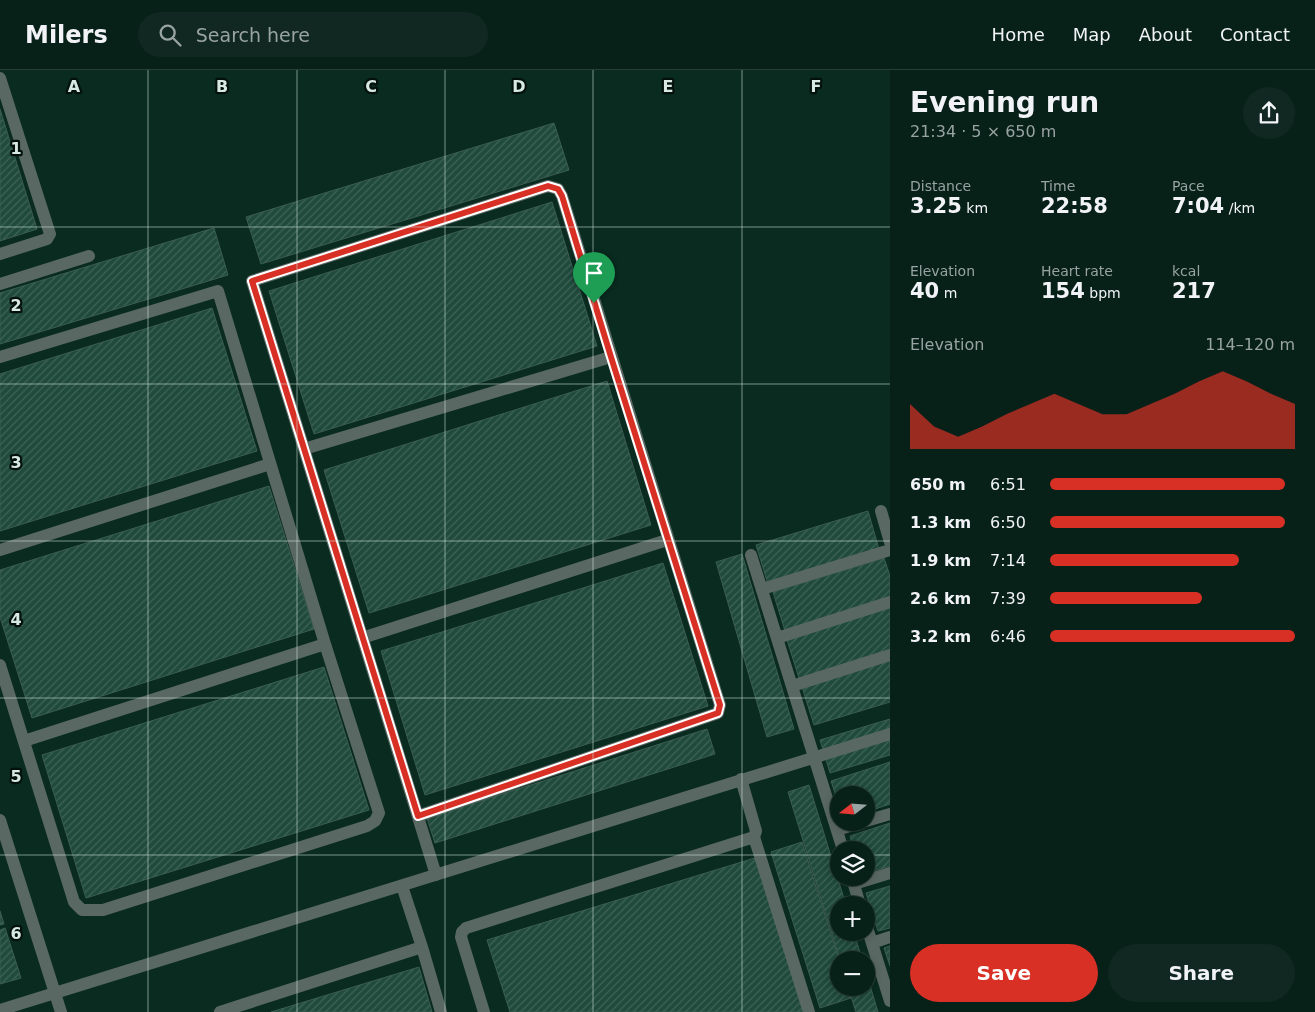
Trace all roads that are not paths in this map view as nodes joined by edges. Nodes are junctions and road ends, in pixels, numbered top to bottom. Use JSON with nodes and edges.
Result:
{"nodes":[{"id":1,"x":0,"y":78,"type":"edge"},
{"id":2,"x":0,"y":254,"type":"edge"},
{"id":3,"x":89,"y":256,"type":"dead end"},
{"id":4,"x":0,"y":284,"type":"edge"},
{"id":5,"x":0,"y":357,"type":"edge"},
{"id":6,"x":611,"y":357,"type":"junction"},
{"id":7,"x":304,"y":449,"type":"junction"},
{"id":8,"x":270,"y":464,"type":"junction"},
{"id":9,"x":880,"y":511,"type":"dead end"},
{"id":10,"x":668,"y":540,"type":"junction"},
{"id":11,"x":890,"y":542,"type":"edge"},
{"id":12,"x":0,"y":550,"type":"edge"},
{"id":13,"x":890,"y":550,"type":"edge"},
{"id":14,"x":752,"y":555,"type":"dead end"},
{"id":15,"x":762,"y":590,"type":"junction"},
{"id":16,"x":890,"y":602,"type":"edge"},
{"id":17,"x":362,"y":638,"type":"junction"},
{"id":18,"x":777,"y":638,"type":"junction"},
{"id":19,"x":325,"y":644,"type":"junction"},
{"id":20,"x":890,"y":655,"type":"edge"},
{"id":21,"x":0,"y":665,"type":"edge"},
{"id":22,"x":792,"y":686,"type":"junction"},
{"id":23,"x":890,"y":734,"type":"edge"},
{"id":24,"x":24,"y":741,"type":"junction"},
{"id":25,"x":814,"y":757,"type":"junction"},
{"id":26,"x":741,"y":779,"type":"junction"},
{"id":27,"x":830,"y":808,"type":"edge"},
{"id":28,"x":890,"y":814,"type":"edge"},
{"id":29,"x":418,"y":816,"type":"junction"},
{"id":30,"x":875,"y":818,"type":"edge"},
{"id":31,"x":0,"y":820,"type":"edge"},
{"id":32,"x":754,"y":837,"type":"junction"},
{"id":33,"x":890,"y":873,"type":"edge"},
{"id":34,"x":436,"y":875,"type":"junction"},
{"id":35,"x":875,"y":876,"type":"edge"},
{"id":36,"x":402,"y":886,"type":"junction"},
{"id":37,"x":890,"y":937,"type":"edge"},
{"id":38,"x":872,"y":943,"type":"joint"},
{"id":39,"x":422,"y":946,"type":"junction"},
{"id":40,"x":56,"y":993,"type":"junction"},
{"id":41,"x":890,"y":1000,"type":"edge"},
{"id":42,"x":0,"y":1010,"type":"edge"},
{"id":43,"x":61,"y":1012,"type":"edge"},
{"id":44,"x":220,"y":1012,"type":"edge"},
{"id":45,"x":441,"y":1012,"type":"edge"},
{"id":46,"x":484,"y":1012,"type":"edge"},
{"id":47,"x":809,"y":1012,"type":"edge"}],
"edges":[{"from":1,"to":2,"type":"street"},
{"from":3,"to":4,"type":"street"},
{"from":5,"to":8,"type":"street"},
{"from":6,"to":7,"type":"street"},
{"from":6,"to":7,"type":"street"},
{"from":6,"to":10,"type":"street"},
{"from":7,"to":17,"type":"street"},
{"from":8,"to":12,"type":"street"},
{"from":8,"to":19,"type":"street"},
{"from":9,"to":11,"type":"street"},
{"from":10,"to":17,"type":"street"},
{"from":10,"to":29,"type":"street"},
{"from":13,"to":15,"type":"street"},
{"from":14,"to":15,"type":"street"},
{"from":15,"to":18,"type":"street"},
{"from":16,"to":18,"type":"street"},
{"from":17,"to":29,"type":"street"},
{"from":18,"to":22,"type":"street"},
{"from":19,"to":24,"type":"street"},
{"from":19,"to":24,"type":"street"},
{"from":20,"to":22,"type":"street"},
{"from":21,"to":24,"type":"street"},
{"from":22,"to":25,"type":"street"},
{"from":23,"to":25,"type":"street"},
{"from":25,"to":26,"type":"street"},
{"from":25,"to":27,"type":"street"},
{"from":26,"to":32,"type":"street"},
{"from":26,"to":34,"type":"street"},
{"from":28,"to":30,"type":"street"},
{"from":29,"to":34,"type":"street"},
{"from":31,"to":40,"type":"street"},
{"from":32,"to":46,"type":"street"},
{"from":32,"to":47,"type":"street"},
{"from":33,"to":35,"type":"street"},
{"from":34,"to":36,"type":"street"},
{"from":36,"to":39,"type":"street"},
{"from":36,"to":40,"type":"street"},
{"from":37,"to":38,"type":"street"},
{"from":38,"to":41,"type":"street"},
{"from":39,"to":44,"type":"street"},
{"from":39,"to":45,"type":"street"},
{"from":40,"to":42,"type":"street"},
{"from":40,"to":43,"type":"street"}]}
